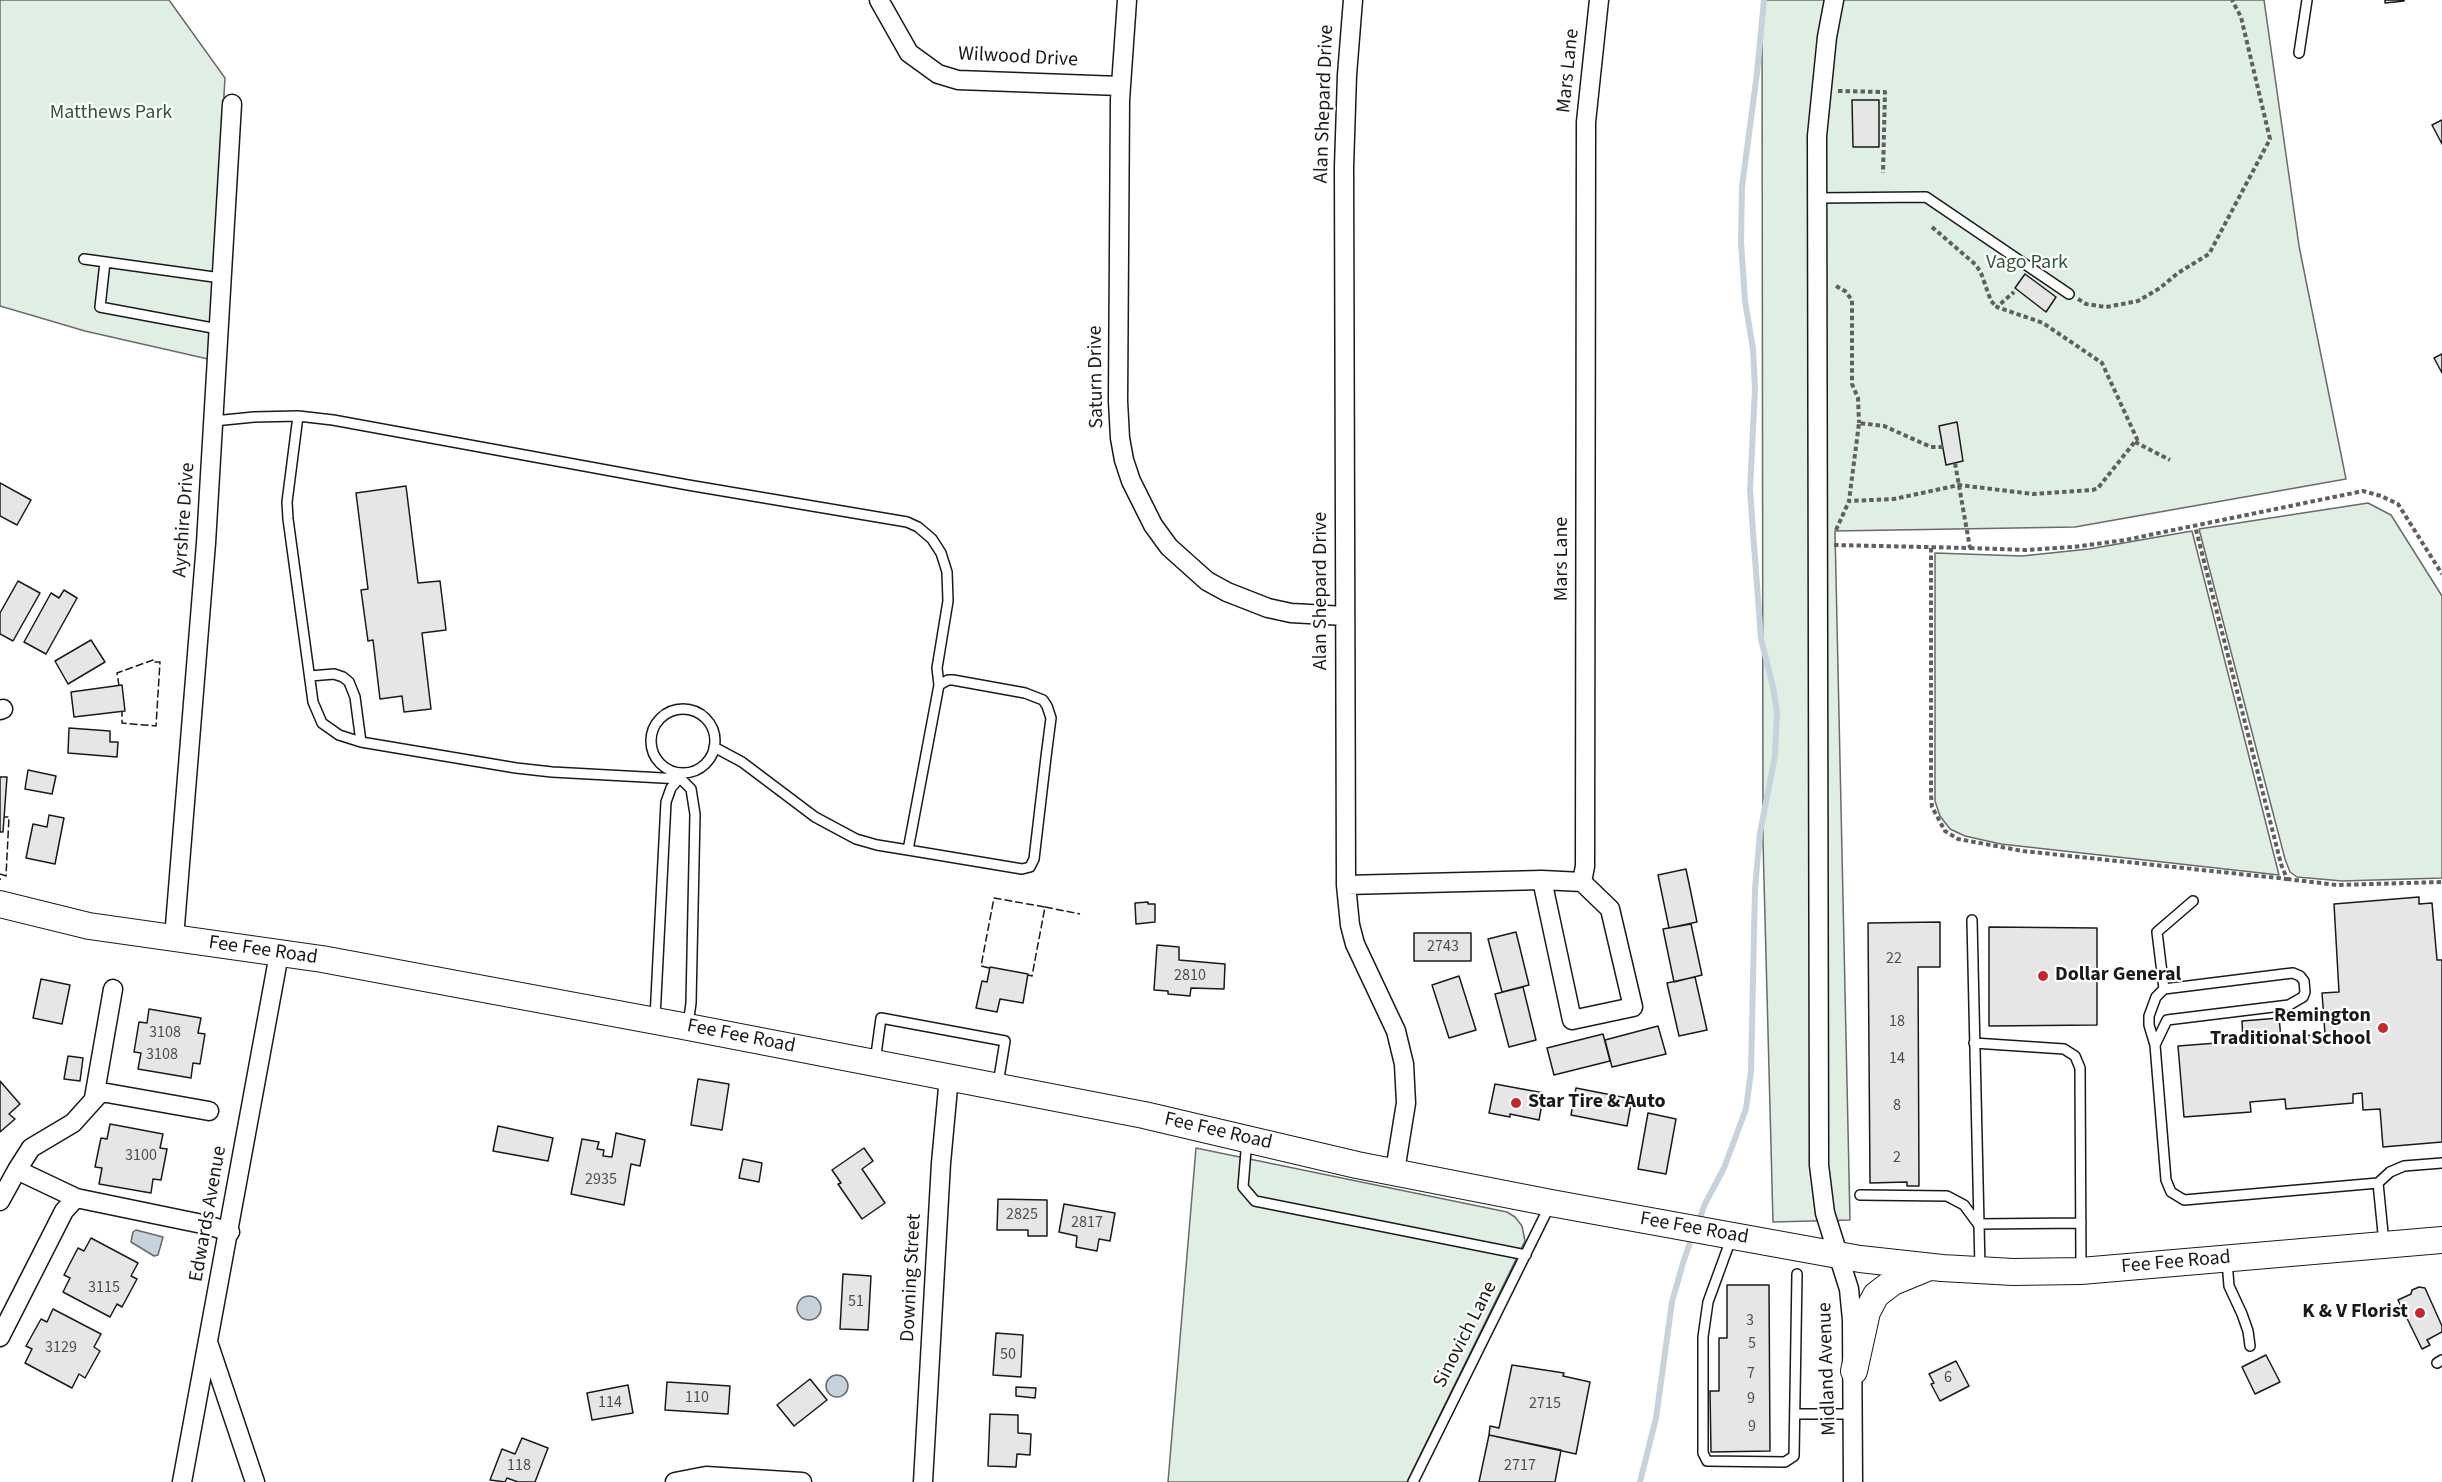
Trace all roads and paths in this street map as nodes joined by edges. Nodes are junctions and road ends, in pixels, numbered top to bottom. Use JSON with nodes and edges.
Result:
{"nodes":[{"id":1,"x":879,"y":0,"type":"edge"},
{"id":2,"x":1127,"y":0,"type":"edge"},
{"id":3,"x":1353,"y":0,"type":"edge"},
{"id":4,"x":1599,"y":0,"type":"edge"},
{"id":5,"x":1834,"y":0,"type":"edge"},
{"id":6,"x":2232,"y":0,"type":"edge"},
{"id":7,"x":2307,"y":0,"type":"edge"},
{"id":8,"x":2299,"y":53,"type":"dead end"},
{"id":9,"x":1120,"y":86,"type":"junction"},
{"id":10,"x":1834,"y":91,"type":"dead end"},
{"id":11,"x":232,"y":104,"type":"dead end"},
{"id":12,"x":1883,"y":173,"type":"dead end"},
{"id":13,"x":1817,"y":198,"type":"junction"},
{"id":14,"x":1932,"y":226,"type":"dead end"},
{"id":15,"x":84,"y":259,"type":"dead end"},
{"id":16,"x":105,"y":262,"type":"junction"},
{"id":17,"x":221,"y":278,"type":"junction"},
{"id":18,"x":2014,"y":292,"type":"dead end"},
{"id":19,"x":2069,"y":294,"type":"joint"},
{"id":20,"x":1997,"y":307,"type":"junction"},
{"id":21,"x":218,"y":329,"type":"junction"},
{"id":22,"x":298,"y":416,"type":"junction"},
{"id":23,"x":214,"y":421,"type":"junction"},
{"id":24,"x":2135,"y":442,"type":"junction"},
{"id":25,"x":1943,"y":447,"type":"dead end"},
{"id":26,"x":2170,"y":460,"type":"dead end"},
{"id":27,"x":1954,"y":463,"type":"dead end"},
{"id":28,"x":1959,"y":485,"type":"junction"},
{"id":29,"x":2195,"y":526,"type":"junction"},
{"id":30,"x":1830,"y":545,"type":"dead end"},
{"id":31,"x":1931,"y":548,"type":"junction"},
{"id":32,"x":1970,"y":549,"type":"junction"},
{"id":33,"x":2442,"y":574,"type":"edge"},
{"id":34,"x":1345,"y":616,"type":"junction"},
{"id":35,"x":310,"y":676,"type":"junction"},
{"id":36,"x":939,"y":685,"type":"junction"},
{"id":37,"x":361,"y":742,"type":"junction"},
{"id":38,"x":714,"y":747,"type":"junction"},
{"id":39,"x":681,"y":776,"type":"junction"},
{"id":40,"x":908,"y":850,"type":"junction"},
{"id":41,"x":2287,"y":879,"type":"junction"},
{"id":42,"x":1542,"y":880,"type":"junction"},
{"id":43,"x":1582,"y":882,"type":"junction"},
{"id":44,"x":2442,"y":882,"type":"edge"},
{"id":45,"x":1346,"y":885,"type":"junction"},
{"id":46,"x":2193,"y":901,"type":"dead end"},
{"id":47,"x":0,"y":904,"type":"edge"},
{"id":48,"x":1972,"y":920,"type":"dead end"},
{"id":49,"x":174,"y":938,"type":"junction"},
{"id":50,"x":279,"y":954,"type":"junction"},
{"id":51,"x":113,"y":988,"type":"dead end"},
{"id":52,"x":2164,"y":989,"type":"junction"},
{"id":53,"x":655,"y":1021,"type":"junction"},
{"id":54,"x":688,"y":1027,"type":"junction"},
{"id":55,"x":1974,"y":1043,"type":"junction"},
{"id":56,"x":2155,"y":1045,"type":"junction"},
{"id":57,"x":875,"y":1063,"type":"junction"},
{"id":58,"x":949,"y":1077,"type":"junction"},
{"id":59,"x":998,"y":1087,"type":"junction"},
{"id":60,"x":94,"y":1098,"type":"junction"},
{"id":61,"x":210,"y":1111,"type":"dead end"},
{"id":62,"x":1247,"y":1138,"type":"junction"},
{"id":63,"x":2442,"y":1163,"type":"edge"},
{"id":64,"x":17,"y":1170,"type":"junction"},
{"id":65,"x":1395,"y":1171,"type":"junction"},
{"id":66,"x":2378,"y":1183,"type":"junction"},
{"id":67,"x":1860,"y":1195,"type":"dead end"},
{"id":68,"x":1,"y":1197,"type":"edge"},
{"id":69,"x":76,"y":1198,"type":"junction"},
{"id":70,"x":1551,"y":1203,"type":"junction"},
{"id":71,"x":1978,"y":1224,"type":"junction"},
{"id":72,"x":2081,"y":1224,"type":"junction"},
{"id":73,"x":230,"y":1232,"type":"junction"},
{"id":74,"x":1729,"y":1235,"type":"junction"},
{"id":75,"x":2442,"y":1240,"type":"edge"},
{"id":76,"x":2384,"y":1244,"type":"junction"},
{"id":77,"x":1526,"y":1255,"type":"junction"},
{"id":78,"x":1839,"y":1256,"type":"junction"},
{"id":79,"x":2227,"y":1258,"type":"junction"},
{"id":80,"x":1930,"y":1267,"type":"junction"},
{"id":81,"x":1980,"y":1270,"type":"junction"},
{"id":82,"x":2081,"y":1271,"type":"junction"},
{"id":83,"x":1797,"y":1274,"type":"dead end"},
{"id":84,"x":0,"y":1337,"type":"edge"},
{"id":85,"x":208,"y":1343,"type":"junction"},
{"id":86,"x":2250,"y":1346,"type":"dead end"},
{"id":87,"x":1854,"y":1371,"type":"junction"},
{"id":88,"x":1796,"y":1414,"type":"junction"},
{"id":89,"x":1853,"y":1414,"type":"junction"},
{"id":90,"x":182,"y":1482,"type":"edge"},
{"id":91,"x":255,"y":1482,"type":"edge"},
{"id":92,"x":675,"y":1482,"type":"edge"},
{"id":93,"x":802,"y":1482,"type":"edge"},
{"id":94,"x":923,"y":1482,"type":"edge"},
{"id":95,"x":1413,"y":1482,"type":"edge"},
{"id":96,"x":1853,"y":1482,"type":"edge"}],
"edges":[{"from":1,"to":9,"type":"street","name":"Wilwood Drive"},
{"from":2,"to":9,"type":"street","name":"Saturn Drive"},
{"from":3,"to":34,"type":"street","name":"Alan Shepard Drive"},
{"from":4,"to":43,"type":"street","name":"Mars Lane"},
{"from":5,"to":13,"type":"street","name":"Midland Avenue"},
{"from":6,"to":19,"type":"path"},
{"from":7,"to":8,"type":"lane"},
{"from":9,"to":34,"type":"street","name":"Saturn Drive"},
{"from":10,"to":12,"type":"path"},
{"from":11,"to":17,"type":"street","name":"Ayrshire Drive"},
{"from":13,"to":19,"type":"lane"},
{"from":13,"to":78,"type":"street","name":"Midland Avenue"},
{"from":14,"to":20,"type":"path"},
{"from":15,"to":16,"type":"lane"},
{"from":16,"to":17,"type":"lane"},
{"from":16,"to":21,"type":"lane"},
{"from":17,"to":21,"type":"street","name":"Ayrshire Drive"},
{"from":18,"to":20,"type":"path"},
{"from":20,"to":24,"type":"path"},
{"from":21,"to":23,"type":"street","name":"Ayrshire Drive"},
{"from":22,"to":23,"type":"lane"},
{"from":22,"to":35,"type":"lane"},
{"from":22,"to":36,"type":"lane"},
{"from":23,"to":49,"type":"street","name":"Ayrshire Drive"},
{"from":24,"to":26,"type":"path"},
{"from":24,"to":28,"type":"path"},
{"from":25,"to":28,"type":"path"},
{"from":27,"to":28,"type":"path"},
{"from":28,"to":32,"type":"path"},
{"from":29,"to":32,"type":"path"},
{"from":29,"to":33,"type":"path"},
{"from":29,"to":41,"type":"path"},
{"from":30,"to":31,"type":"path"},
{"from":31,"to":32,"type":"path"},
{"from":31,"to":41,"type":"path"},
{"from":34,"to":45,"type":"street","name":"Alan Shepard Drive"},
{"from":35,"to":37,"type":"lane"},
{"from":35,"to":37,"type":"lane"},
{"from":36,"to":40,"type":"lane"},
{"from":36,"to":40,"type":"lane"},
{"from":37,"to":39,"type":"lane"},
{"from":38,"to":39,"type":"lane"},
{"from":38,"to":39,"type":"lane"},
{"from":38,"to":40,"type":"lane"},
{"from":39,"to":53,"type":"lane"},
{"from":39,"to":54,"type":"lane"},
{"from":41,"to":44,"type":"path"},
{"from":42,"to":43,"type":"street"},
{"from":42,"to":43,"type":"street"},
{"from":42,"to":45,"type":"street"},
{"from":45,"to":65,"type":"street","name":"Alan Shepard Drive"},
{"from":46,"to":52,"type":"lane"},
{"from":47,"to":49,"type":"street","name":"Fee Fee Road"},
{"from":48,"to":55,"type":"lane"},
{"from":49,"to":50,"type":"street","name":"Fee Fee Road"},
{"from":50,"to":53,"type":"street","name":"Fee Fee Road"},
{"from":50,"to":73,"type":"street","name":"Edwards Avenue"},
{"from":51,"to":60,"type":"street"},
{"from":52,"to":56,"type":"lane"},
{"from":52,"to":56,"type":"lane"},
{"from":53,"to":54,"type":"street","name":"Fee Fee Road"},
{"from":54,"to":57,"type":"street","name":"Fee Fee Road"},
{"from":55,"to":71,"type":"lane"},
{"from":55,"to":72,"type":"lane"},
{"from":56,"to":66,"type":"lane"},
{"from":57,"to":58,"type":"street","name":"Fee Fee Road"},
{"from":57,"to":59,"type":"lane"},
{"from":58,"to":59,"type":"street","name":"Fee Fee Road"},
{"from":58,"to":94,"type":"street","name":"Downing Street"},
{"from":59,"to":62,"type":"street","name":"Fee Fee Road"},
{"from":60,"to":61,"type":"street"},
{"from":60,"to":64,"type":"street"},
{"from":62,"to":65,"type":"street","name":"Fee Fee Road"},
{"from":62,"to":77,"type":"lane"},
{"from":63,"to":66,"type":"lane"},
{"from":64,"to":68,"type":"street"},
{"from":64,"to":69,"type":"street"},
{"from":65,"to":70,"type":"street","name":"Fee Fee Road"},
{"from":66,"to":76,"type":"lane"},
{"from":67,"to":71,"type":"lane"},
{"from":69,"to":73,"type":"street"},
{"from":69,"to":84,"type":"street"},
{"from":70,"to":74,"type":"street","name":"Fee Fee Road"},
{"from":70,"to":77,"type":"lane","name":"Sinovich Lane"},
{"from":71,"to":72,"type":"lane"},
{"from":71,"to":81,"type":"lane"},
{"from":72,"to":82,"type":"lane"},
{"from":73,"to":85,"type":"street","name":"Edwards Avenue"},
{"from":74,"to":78,"type":"street","name":"Fee Fee Road"},
{"from":74,"to":88,"type":"lane"},
{"from":75,"to":76,"type":"street","name":"Fee Fee Road"},
{"from":76,"to":79,"type":"street","name":"Fee Fee Road"},
{"from":77,"to":95,"type":"lane","name":"Sinovich Lane"},
{"from":78,"to":80,"type":"street","name":"Fee Fee Road"},
{"from":78,"to":87,"type":"street","name":"Midland Avenue"},
{"from":79,"to":82,"type":"street","name":"Fee Fee Road"},
{"from":79,"to":86,"type":"lane"},
{"from":80,"to":81,"type":"street","name":"Fee Fee Road"},
{"from":80,"to":87,"type":"street"},
{"from":81,"to":82,"type":"street","name":"Fee Fee Road"},
{"from":83,"to":88,"type":"lane"},
{"from":85,"to":90,"type":"street","name":"Edwards Avenue"},
{"from":85,"to":91,"type":"street"},
{"from":87,"to":89,"type":"street","name":"Midland Avenue"},
{"from":88,"to":89,"type":"lane"},
{"from":89,"to":96,"type":"street","name":"Midland Avenue"},
{"from":92,"to":93,"type":"street"}]}
